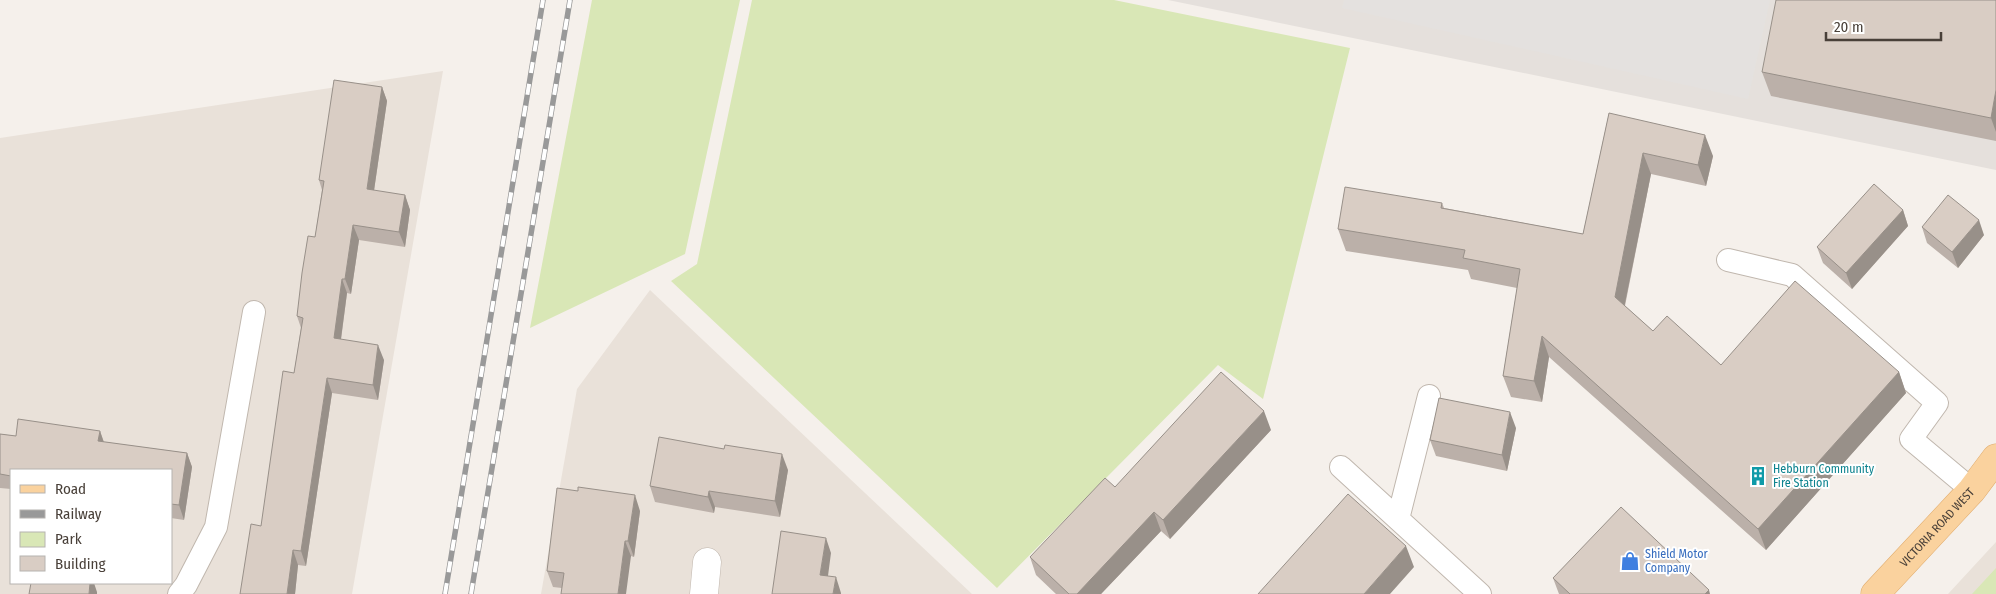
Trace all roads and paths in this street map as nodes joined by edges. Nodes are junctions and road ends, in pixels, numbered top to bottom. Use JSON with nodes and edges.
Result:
{"nodes":[{"id":1,"x":1728,"y":260,"type":"dead end"},
{"id":2,"x":254,"y":312,"type":"dead end"},
{"id":3,"x":1429,"y":396,"type":"dead end"},
{"id":4,"x":1996,"y":458,"type":"edge"},
{"id":5,"x":1341,"y":467,"type":"dead end"},
{"id":6,"x":1972,"y":490,"type":"junction"},
{"id":7,"x":1398,"y":519,"type":"junction"},
{"id":8,"x":707,"y":562,"type":"dead end"},
{"id":9,"x":179,"y":594,"type":"edge"},
{"id":10,"x":704,"y":594,"type":"edge"},
{"id":11,"x":1480,"y":594,"type":"edge"},
{"id":12,"x":1875,"y":594,"type":"edge"}],
"edges":[{"from":1,"to":6,"type":"lane"},
{"from":2,"to":9,"type":"lane"},
{"from":3,"to":7,"type":"lane"},
{"from":4,"to":6,"type":"main road","name":"VICTORIA ROAD WEST"},
{"from":5,"to":7,"type":"lane"},
{"from":6,"to":12,"type":"main road","name":"VICTORIA ROAD WEST"},
{"from":7,"to":11,"type":"lane"},
{"from":8,"to":10,"type":"street"}]}
